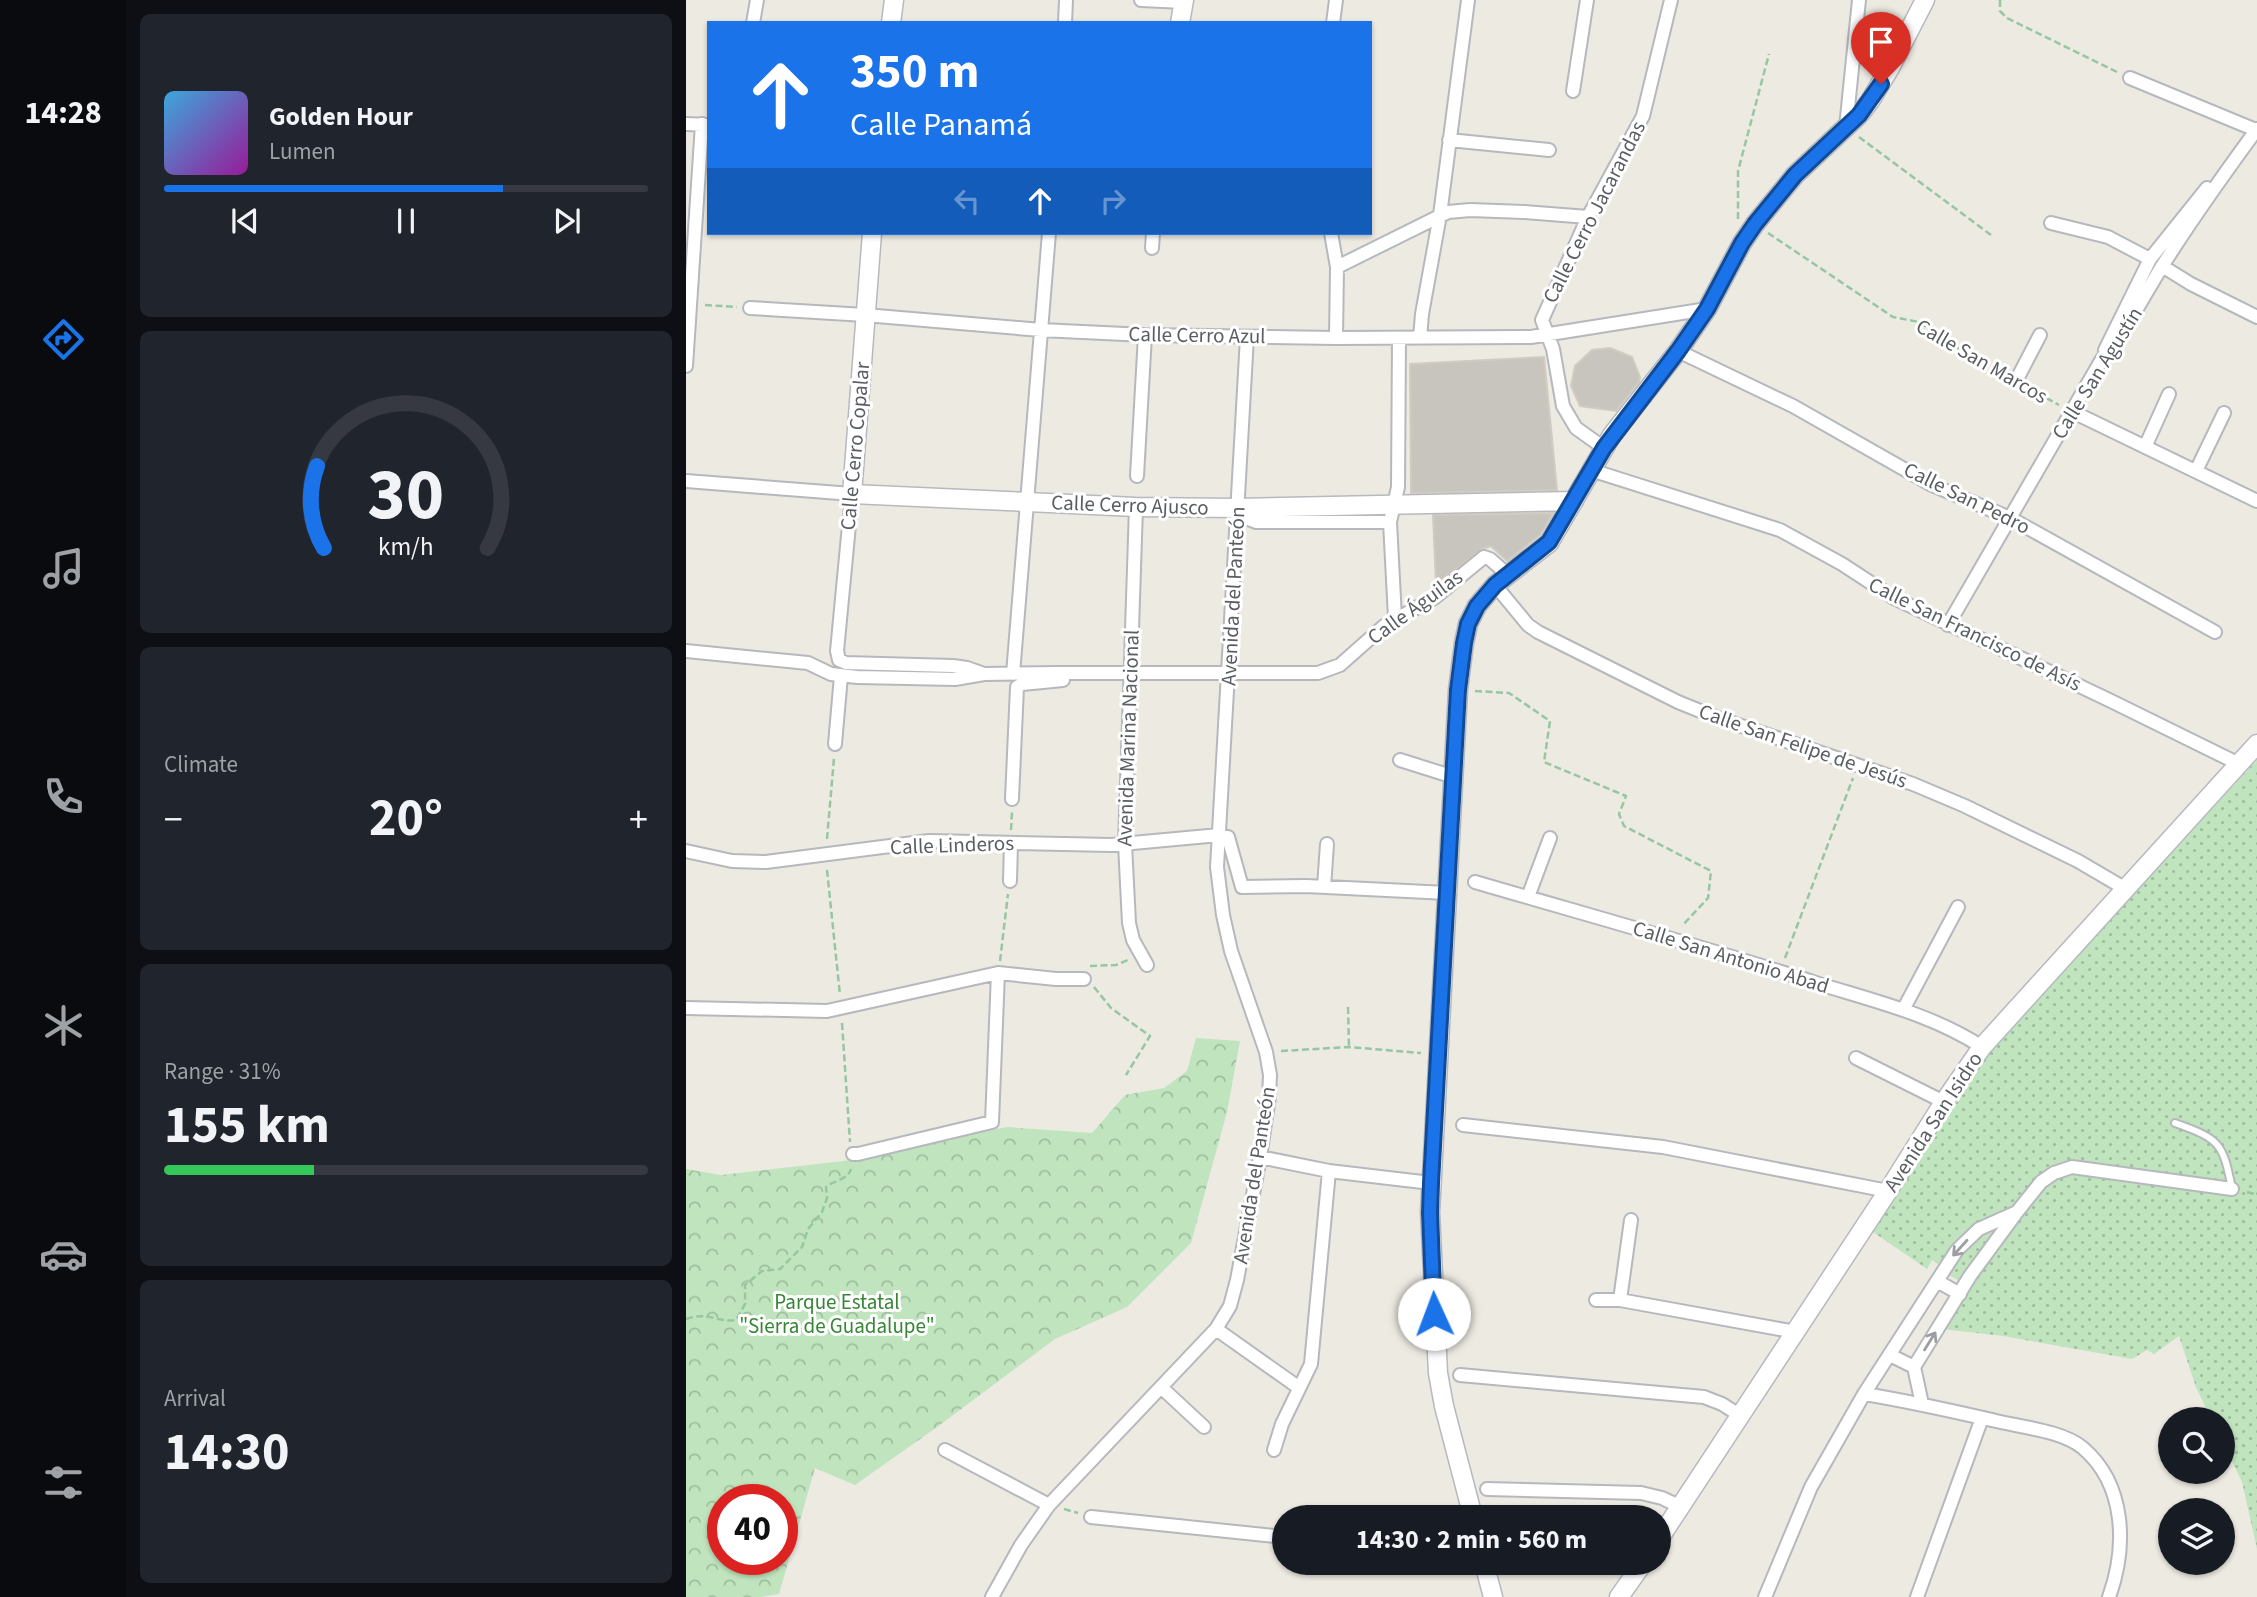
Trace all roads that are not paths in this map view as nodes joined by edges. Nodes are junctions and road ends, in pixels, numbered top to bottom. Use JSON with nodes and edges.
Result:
{"nodes":[{"id":1,"x":757,"y":0,"type":"edge"},
{"id":2,"x":894,"y":0,"type":"edge"},
{"id":3,"x":1066,"y":0,"type":"edge"},
{"id":4,"x":1141,"y":0,"type":"edge"},
{"id":5,"x":1336,"y":0,"type":"edge"},
{"id":6,"x":1468,"y":0,"type":"edge"},
{"id":7,"x":1587,"y":0,"type":"edge"},
{"id":8,"x":1671,"y":0,"type":"edge"},
{"id":9,"x":1859,"y":0,"type":"edge"},
{"id":10,"x":1184,"y":1,"type":"edge"},
{"id":11,"x":1922,"y":2,"type":"edge"},
{"id":12,"x":752,"y":21,"type":"edge"},
{"id":13,"x":891,"y":21,"type":"edge"},
{"id":14,"x":1065,"y":21,"type":"edge"},
{"id":15,"x":1180,"y":21,"type":"edge"},
{"id":16,"x":1333,"y":21,"type":"edge"},
{"id":17,"x":2130,"y":78,"type":"road end"},
{"id":18,"x":1573,"y":91,"type":"dead end"},
{"id":19,"x":686,"y":124,"type":"edge"},
{"id":20,"x":706,"y":125,"type":"edge"},
{"id":21,"x":1846,"y":127,"type":"junction"},
{"id":22,"x":2257,"y":129,"type":"edge"},
{"id":23,"x":1449,"y":140,"type":"junction"},
{"id":24,"x":1549,"y":150,"type":"dead end"},
{"id":25,"x":2223,"y":174,"type":"junction"},
{"id":26,"x":1440,"y":215,"type":"junction"},
{"id":27,"x":1588,"y":217,"type":"junction"},
{"id":28,"x":2051,"y":223,"type":"dead end"},
{"id":29,"x":872,"y":235,"type":"edge"},
{"id":30,"x":1049,"y":235,"type":"edge"},
{"id":31,"x":1153,"y":235,"type":"edge"},
{"id":32,"x":1331,"y":235,"type":"edge"},
{"id":33,"x":1152,"y":248,"type":"dead end"},
{"id":34,"x":2150,"y":259,"type":"junction"},
{"id":35,"x":2162,"y":266,"type":"junction"},
{"id":36,"x":1337,"y":267,"type":"junction"},
{"id":37,"x":689,"y":304,"type":"edge"},
{"id":38,"x":750,"y":308,"type":"road end"},
{"id":39,"x":1707,"y":309,"type":"junction"},
{"id":40,"x":865,"y":315,"type":"junction"},
{"id":41,"x":2257,"y":317,"type":"edge"},
{"id":42,"x":1041,"y":330,"type":"junction"},
{"id":43,"x":1145,"y":335,"type":"junction"},
{"id":44,"x":1546,"y":335,"type":"junction"},
{"id":45,"x":2040,"y":335,"type":"dead end"},
{"id":46,"x":1247,"y":337,"type":"junction"},
{"id":47,"x":1336,"y":338,"type":"junction"},
{"id":48,"x":1399,"y":338,"type":"junction"},
{"id":49,"x":1420,"y":338,"type":"junction"},
{"id":50,"x":1678,"y":351,"type":"junction"},
{"id":51,"x":2102,"y":359,"type":"junction"},
{"id":52,"x":686,"y":366,"type":"edge"},
{"id":53,"x":2015,"y":381,"type":"road end"},
{"id":54,"x":2169,"y":394,"type":"dead end"},
{"id":55,"x":2071,"y":411,"type":"junction"},
{"id":56,"x":2224,"y":413,"type":"dead end"},
{"id":57,"x":2145,"y":447,"type":"junction"},
{"id":58,"x":1604,"y":448,"type":"junction"},
{"id":59,"x":1591,"y":470,"type":"junction"},
{"id":60,"x":2196,"y":471,"type":"junction"},
{"id":61,"x":1137,"y":476,"type":"dead end"},
{"id":62,"x":686,"y":481,"type":"edge"},
{"id":63,"x":852,"y":494,"type":"junction"},
{"id":64,"x":1574,"y":501,"type":"junction"},
{"id":65,"x":2257,"y":501,"type":"edge"},
{"id":66,"x":1026,"y":502,"type":"junction"},
{"id":67,"x":1136,"y":507,"type":"junction"},
{"id":68,"x":1237,"y":508,"type":"junction"},
{"id":69,"x":1392,"y":513,"type":"junction"},
{"id":70,"x":2010,"y":518,"type":"junction"},
{"id":71,"x":1502,"y":580,"type":"junction"},
{"id":72,"x":1395,"y":618,"type":"junction"},
{"id":73,"x":1948,"y":625,"type":"junction"},
{"id":74,"x":2215,"y":632,"type":"dead end"},
{"id":75,"x":686,"y":651,"type":"edge"},
{"id":76,"x":839,"y":660,"type":"joint"},
{"id":77,"x":1083,"y":673,"type":"junction"},
{"id":78,"x":984,"y":674,"type":"junction"},
{"id":79,"x":1013,"y":674,"type":"junction"},
{"id":80,"x":1129,"y":674,"type":"junction"},
{"id":81,"x":1230,"y":674,"type":"junction"},
{"id":82,"x":841,"y":676,"type":"junction"},
{"id":83,"x":835,"y":744,"type":"road end"},
{"id":84,"x":2257,"y":744,"type":"edge"},
{"id":85,"x":1400,"y":760,"type":"dead end"},
{"id":86,"x":2239,"y":764,"type":"junction"},
{"id":87,"x":1454,"y":777,"type":"junction"},
{"id":88,"x":1012,"y":799,"type":"road end"},
{"id":89,"x":1219,"y":835,"type":"junction"},
{"id":90,"x":1550,"y":838,"type":"dead end"},
{"id":91,"x":1011,"y":843,"type":"junction"},
{"id":92,"x":1125,"y":844,"type":"junction"},
{"id":93,"x":1327,"y":844,"type":"dead end"},
{"id":94,"x":686,"y":850,"type":"edge"},
{"id":95,"x":1010,"y":881,"type":"road end"},
{"id":96,"x":1475,"y":882,"type":"dead end"},
{"id":97,"x":1324,"y":887,"type":"junction"},
{"id":98,"x":2124,"y":888,"type":"junction"},
{"id":99,"x":1447,"y":893,"type":"junction"},
{"id":100,"x":1528,"y":897,"type":"junction"},
{"id":101,"x":1958,"y":907,"type":"dead end"},
{"id":102,"x":1147,"y":965,"type":"dead end"},
{"id":103,"x":998,"y":973,"type":"junction"},
{"id":104,"x":1084,"y":979,"type":"road end"},
{"id":105,"x":686,"y":1008,"type":"edge"},
{"id":106,"x":1903,"y":1010,"type":"junction"},
{"id":107,"x":1982,"y":1046,"type":"junction"},
{"id":108,"x":1856,"y":1058,"type":"dead end"},
{"id":109,"x":1944,"y":1101,"type":"junction"},
{"id":110,"x":2175,"y":1123,"type":"dead end"},
{"id":111,"x":1463,"y":1125,"type":"dead end"},
{"id":112,"x":853,"y":1154,"type":"road end"},
{"id":113,"x":1260,"y":1157,"type":"junction"},
{"id":114,"x":1329,"y":1171,"type":"junction"},
{"id":115,"x":1431,"y":1183,"type":"junction"},
{"id":116,"x":2232,"y":1189,"type":"joint"},
{"id":117,"x":1888,"y":1191,"type":"junction"},
{"id":118,"x":2017,"y":1212,"type":"junction"},
{"id":119,"x":1631,"y":1220,"type":"dead end"},
{"id":120,"x":1937,"y":1281,"type":"junction"},
{"id":121,"x":1960,"y":1294,"type":"junction"},
{"id":122,"x":1595,"y":1300,"type":"dead end"},
{"id":123,"x":1620,"y":1300,"type":"junction"},
{"id":124,"x":1216,"y":1329,"type":"junction"},
{"id":125,"x":1796,"y":1332,"type":"junction"},
{"id":126,"x":1889,"y":1354,"type":"junction"},
{"id":127,"x":1914,"y":1367,"type":"junction"},
{"id":128,"x":1460,"y":1375,"type":"dead end"},
{"id":129,"x":1298,"y":1387,"type":"junction"},
{"id":130,"x":1162,"y":1388,"type":"junction"},
{"id":131,"x":1864,"y":1394,"type":"junction"},
{"id":132,"x":1922,"y":1404,"type":"junction"},
{"id":133,"x":1741,"y":1416,"type":"junction"},
{"id":134,"x":1982,"y":1418,"type":"junction"},
{"id":135,"x":1204,"y":1427,"type":"dead end"},
{"id":136,"x":945,"y":1450,"type":"dead end"},
{"id":137,"x":1274,"y":1450,"type":"dead end"},
{"id":138,"x":1487,"y":1489,"type":"dead end"},
{"id":139,"x":1049,"y":1504,"type":"junction"},
{"id":140,"x":1470,"y":1505,"type":"edge"},
{"id":141,"x":1681,"y":1507,"type":"junction"},
{"id":142,"x":1091,"y":1517,"type":"road end"},
{"id":143,"x":1671,"y":1522,"type":"edge"},
{"id":144,"x":1272,"y":1535,"type":"edge"},
{"id":145,"x":1487,"y":1575,"type":"edge"},
{"id":146,"x":1635,"y":1575,"type":"edge"},
{"id":147,"x":992,"y":1597,"type":"edge"},
{"id":148,"x":1493,"y":1597,"type":"edge"},
{"id":149,"x":1619,"y":1597,"type":"edge"},
{"id":150,"x":1765,"y":1597,"type":"edge"},
{"id":151,"x":1917,"y":1597,"type":"edge"},
{"id":152,"x":2109,"y":1597,"type":"edge"}],
"edges":[{"from":1,"to":12,"type":"street"},
{"from":2,"to":13,"type":"street"},
{"from":3,"to":14,"type":"street"},
{"from":4,"to":10,"type":"street"},
{"from":5,"to":16,"type":"street"},
{"from":6,"to":23,"type":"street"},
{"from":7,"to":18,"type":"street"},
{"from":8,"to":27,"type":"street","name":"Calle Cerro Jacarandas"},
{"from":9,"to":21,"type":"street"},
{"from":10,"to":15,"type":"street"},
{"from":11,"to":21,"type":"street"},
{"from":17,"to":22,"type":"street"},
{"from":19,"to":20,"type":"street"},
{"from":20,"to":37,"type":"street"},
{"from":21,"to":39,"type":"street"},
{"from":22,"to":25,"type":"street","name":"Calle San Agustín"},
{"from":23,"to":24,"type":"street"},
{"from":23,"to":26,"type":"street"},
{"from":25,"to":34,"type":"street"},
{"from":25,"to":35,"type":"street","name":"Calle San Agustín"},
{"from":26,"to":27,"type":"street"},
{"from":26,"to":36,"type":"street"},
{"from":26,"to":49,"type":"street"},
{"from":27,"to":44,"type":"street","name":"Calle Cerro Jacarandas"},
{"from":28,"to":34,"type":"street"},
{"from":29,"to":40,"type":"street","name":"Calle Cerro Copalar"},
{"from":30,"to":42,"type":"street"},
{"from":31,"to":33,"type":"street"},
{"from":32,"to":36,"type":"street"},
{"from":34,"to":51,"type":"street"},
{"from":35,"to":41,"type":"street"},
{"from":35,"to":51,"type":"street","name":"Calle San Agustín"},
{"from":36,"to":47,"type":"street"},
{"from":37,"to":52,"type":"street"},
{"from":38,"to":40,"type":"street","name":"Calle Cerro Azul"},
{"from":39,"to":44,"type":"street","name":"Calle Cerro Azul"},
{"from":39,"to":50,"type":"street"},
{"from":40,"to":42,"type":"street","name":"Calle Cerro Azul"},
{"from":40,"to":63,"type":"street","name":"Calle Cerro Copalar"},
{"from":42,"to":43,"type":"street","name":"Calle Cerro Azul"},
{"from":42,"to":66,"type":"street"},
{"from":43,"to":46,"type":"street","name":"Calle Cerro Azul"},
{"from":43,"to":61,"type":"street"},
{"from":44,"to":49,"type":"street","name":"Calle Cerro Azul"},
{"from":44,"to":58,"type":"street","name":"Calle Cerro Jacarandas"},
{"from":45,"to":53,"type":"street"},
{"from":46,"to":47,"type":"street","name":"Calle Cerro Azul"},
{"from":46,"to":68,"type":"street","name":"Avenida del Panteón"},
{"from":47,"to":48,"type":"street","name":"Calle Cerro Azul"},
{"from":48,"to":49,"type":"street","name":"Calle Cerro Azul"},
{"from":48,"to":69,"type":"street"},
{"from":50,"to":58,"type":"street"},
{"from":50,"to":70,"type":"street","name":"Calle San Pedro"},
{"from":51,"to":55,"type":"street","name":"Calle San Agustín"},
{"from":54,"to":57,"type":"street"},
{"from":55,"to":57,"type":"street","name":"Calle San Marcos"},
{"from":55,"to":70,"type":"street","name":"Calle San Agustín"},
{"from":56,"to":60,"type":"street"},
{"from":57,"to":60,"type":"street","name":"Calle San Marcos"},
{"from":58,"to":59,"type":"street"},
{"from":59,"to":64,"type":"street"},
{"from":59,"to":73,"type":"street","name":"Calle San Francisco de Asís"},
{"from":60,"to":65,"type":"street","name":"Calle San Marcos"},
{"from":62,"to":63,"type":"street","name":"Calle Cerro Ajusco"},
{"from":63,"to":66,"type":"street","name":"Calle Cerro Ajusco"},
{"from":63,"to":76,"type":"street","name":"Calle Cerro Copalar"},
{"from":64,"to":69,"type":"street","name":"Calle Cerro Ajusco"},
{"from":64,"to":71,"type":"street"},
{"from":66,"to":67,"type":"street","name":"Calle Cerro Ajusco"},
{"from":66,"to":79,"type":"street"},
{"from":67,"to":68,"type":"street","name":"Calle Cerro Ajusco"},
{"from":67,"to":80,"type":"street","name":"Avenida Marina Nacional"},
{"from":68,"to":69,"type":"street","name":"Calle Cerro Ajusco"},
{"from":68,"to":81,"type":"street","name":"Avenida del Panteón"},
{"from":69,"to":72,"type":"street"},
{"from":70,"to":73,"type":"street","name":"Calle San Agustín"},
{"from":70,"to":74,"type":"street","name":"Calle San Pedro"},
{"from":71,"to":72,"type":"street","name":"Calle Águilas"},
{"from":71,"to":87,"type":"street"},
{"from":71,"to":98,"type":"street","name":"Calle San Felipe de Jesús"},
{"from":72,"to":81,"type":"street","name":"Calle Águilas"},
{"from":73,"to":86,"type":"street","name":"Calle San Francisco de Asís"},
{"from":75,"to":82,"type":"street","name":"Calle Águilas"},
{"from":76,"to":78,"type":"street","name":"Calle Águilas"},
{"from":77,"to":79,"type":"street","name":"Calle Águilas"},
{"from":77,"to":80,"type":"street","name":"Calle Águilas"},
{"from":77,"to":88,"type":"street"},
{"from":78,"to":79,"type":"street","name":"Calle Águilas"},
{"from":78,"to":82,"type":"street","name":"Calle Águilas"},
{"from":80,"to":81,"type":"street","name":"Calle Águilas"},
{"from":80,"to":92,"type":"street","name":"Avenida Marina Nacional"},
{"from":81,"to":89,"type":"street","name":"Avenida del Panteón"},
{"from":82,"to":83,"type":"street"},
{"from":84,"to":86,"type":"street","name":"Avenida San Isidro"},
{"from":85,"to":87,"type":"street"},
{"from":86,"to":98,"type":"street","name":"Avenida San Isidro"},
{"from":87,"to":99,"type":"street"},
{"from":89,"to":92,"type":"street","name":"Calle Linderos"},
{"from":89,"to":97,"type":"street"},
{"from":89,"to":113,"type":"street","name":"Avenida del Panteón"},
{"from":90,"to":100,"type":"street"},
{"from":91,"to":92,"type":"street","name":"Calle Linderos"},
{"from":91,"to":94,"type":"street","name":"Calle Linderos"},
{"from":91,"to":95,"type":"street"},
{"from":92,"to":102,"type":"street","name":"Avenida Marina Nacional"},
{"from":93,"to":97,"type":"street"},
{"from":96,"to":100,"type":"street","name":"Calle San Antonio Abad"},
{"from":97,"to":99,"type":"street"},
{"from":98,"to":107,"type":"street","name":"Avenida San Isidro"},
{"from":99,"to":115,"type":"street"},
{"from":100,"to":106,"type":"street","name":"Calle San Antonio Abad"},
{"from":101,"to":106,"type":"street"},
{"from":103,"to":104,"type":"street"},
{"from":103,"to":105,"type":"street"},
{"from":103,"to":112,"type":"street"},
{"from":106,"to":107,"type":"street","name":"Calle San Antonio Abad"},
{"from":107,"to":109,"type":"street","name":"Avenida San Isidro"},
{"from":108,"to":109,"type":"street"},
{"from":109,"to":117,"type":"street","name":"Avenida San Isidro"},
{"from":110,"to":116,"type":"lane"},
{"from":111,"to":117,"type":"street"},
{"from":113,"to":114,"type":"street"},
{"from":113,"to":124,"type":"street","name":"Avenida del Panteón"},
{"from":114,"to":115,"type":"street"},
{"from":114,"to":129,"type":"street"},
{"from":115,"to":140,"type":"street"},
{"from":116,"to":118,"type":"street"},
{"from":117,"to":125,"type":"street","name":"Avenida San Isidro"},
{"from":118,"to":120,"type":"street","one_way":true},
{"from":118,"to":121,"type":"street"},
{"from":119,"to":123,"type":"street"},
{"from":120,"to":121,"type":"street"},
{"from":120,"to":126,"type":"street"},
{"from":127,"to":121,"type":"street","one_way":true},
{"from":122,"to":123,"type":"street"},
{"from":123,"to":125,"type":"street"},
{"from":124,"to":129,"type":"street"},
{"from":124,"to":130,"type":"street","name":"Avenida del Panteón"},
{"from":125,"to":133,"type":"street","name":"Avenida San Isidro"},
{"from":126,"to":127,"type":"street"},
{"from":126,"to":131,"type":"street"},
{"from":127,"to":132,"type":"street"},
{"from":128,"to":133,"type":"street"},
{"from":129,"to":137,"type":"street"},
{"from":130,"to":135,"type":"street"},
{"from":130,"to":139,"type":"street","name":"Avenida del Panteón"},
{"from":131,"to":132,"type":"street"},
{"from":131,"to":150,"type":"street"},
{"from":132,"to":134,"type":"street"},
{"from":133,"to":141,"type":"street","name":"Avenida San Isidro"},
{"from":134,"to":151,"type":"street"},
{"from":134,"to":152,"type":"street"},
{"from":136,"to":139,"type":"street"},
{"from":138,"to":141,"type":"street"},
{"from":139,"to":147,"type":"street","name":"Avenida del Panteón"},
{"from":141,"to":143,"type":"street","name":"Avenida San Isidro"},
{"from":142,"to":144,"type":"street"},
{"from":145,"to":148,"type":"street"},
{"from":146,"to":149,"type":"street"}]}
